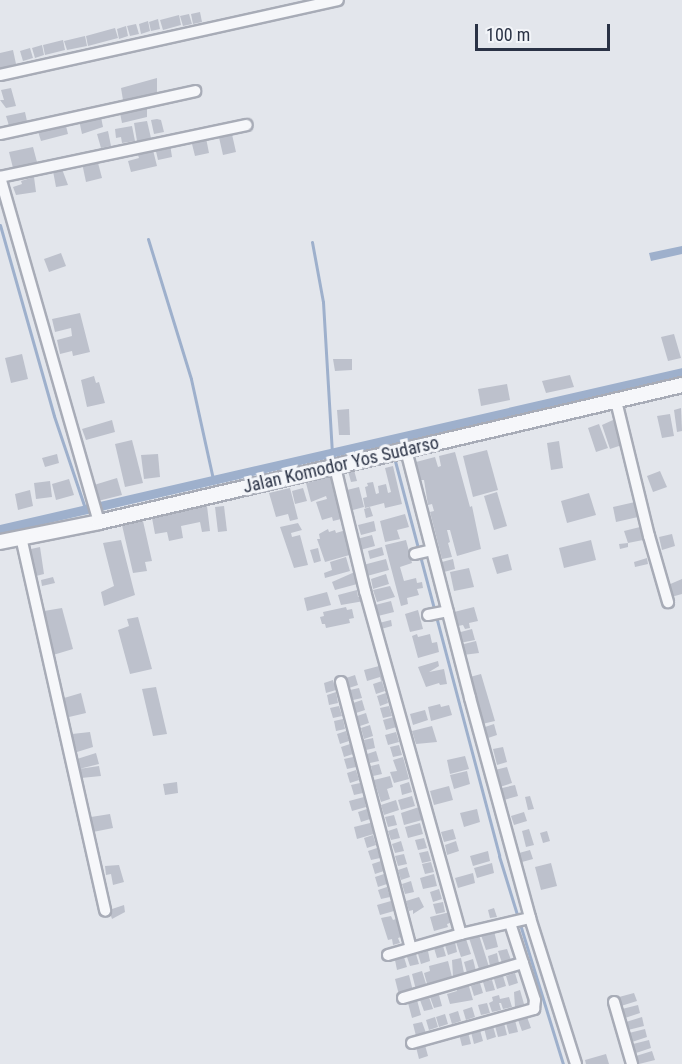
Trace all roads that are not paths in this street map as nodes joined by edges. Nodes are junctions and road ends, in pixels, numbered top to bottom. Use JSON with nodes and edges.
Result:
{"nodes":[{"id":1,"x":338,"y":0,"type":"edge"},
{"id":2,"x":0,"y":75,"type":"edge"},
{"id":3,"x":195,"y":91,"type":"dead end"},
{"id":4,"x":247,"y":124,"type":"dead end"},
{"id":5,"x":0,"y":134,"type":"edge"},
{"id":6,"x":0,"y":177,"type":"edge"},
{"id":7,"x":682,"y":385,"type":"edge"},
{"id":8,"x":616,"y":401,"type":"junction"},
{"id":9,"x":406,"y":450,"type":"junction"},
{"id":10,"x":335,"y":467,"type":"junction"},
{"id":11,"x":98,"y":519,"type":"junction"},
{"id":12,"x":21,"y":537,"type":"junction"},
{"id":13,"x":0,"y":542,"type":"edge"},
{"id":14,"x":668,"y":602,"type":"dead end"},
{"id":15,"x":444,"y":611,"type":"junction"},
{"id":16,"x":428,"y":615,"type":"dead end"},
{"id":17,"x":341,"y":682,"type":"dead end"},
{"id":18,"x":105,"y":911,"type":"dead end"},
{"id":19,"x":520,"y":921,"type":"junction"},
{"id":20,"x":461,"y":934,"type":"junction"},
{"id":21,"x":411,"y":948,"type":"junction"},
{"id":22,"x":388,"y":955,"type":"dead end"},
{"id":23,"x":523,"y":963,"type":"junction"},
{"id":24,"x":403,"y":998,"type":"dead end"},
{"id":25,"x":614,"y":1002,"type":"dead end"},
{"id":26,"x":412,"y":1043,"type":"dead end"},
{"id":27,"x":576,"y":1064,"type":"edge"},
{"id":28,"x":632,"y":1064,"type":"edge"}],
"edges":[{"from":1,"to":2,"type":"street"},
{"from":3,"to":5,"type":"street"},
{"from":4,"to":6,"type":"street"},
{"from":6,"to":11,"type":"street"},
{"from":7,"to":8,"type":"street","name":"Jalan Komodor Yos Sudarso"},
{"from":8,"to":9,"type":"street","name":"Jalan Komodor Yos Sudarso"},
{"from":8,"to":14,"type":"street"},
{"from":9,"to":10,"type":"street","name":"Jalan Komodor Yos Sudarso"},
{"from":9,"to":15,"type":"street"},
{"from":10,"to":11,"type":"street","name":"Jalan Komodor Yos Sudarso"},
{"from":10,"to":20,"type":"street"},
{"from":11,"to":12,"type":"street","name":"Jalan Komodor Yos Sudarso"},
{"from":12,"to":13,"type":"street","name":"Jalan Komodor Yos Sudarso"},
{"from":12,"to":18,"type":"street"},
{"from":15,"to":16,"type":"street"},
{"from":15,"to":19,"type":"street"},
{"from":17,"to":21,"type":"street"},
{"from":19,"to":20,"type":"street"},
{"from":19,"to":23,"type":"street"},
{"from":19,"to":27,"type":"street"},
{"from":20,"to":21,"type":"street"},
{"from":21,"to":22,"type":"street"},
{"from":23,"to":24,"type":"street"},
{"from":23,"to":26,"type":"street"},
{"from":25,"to":28,"type":"street"}]}
